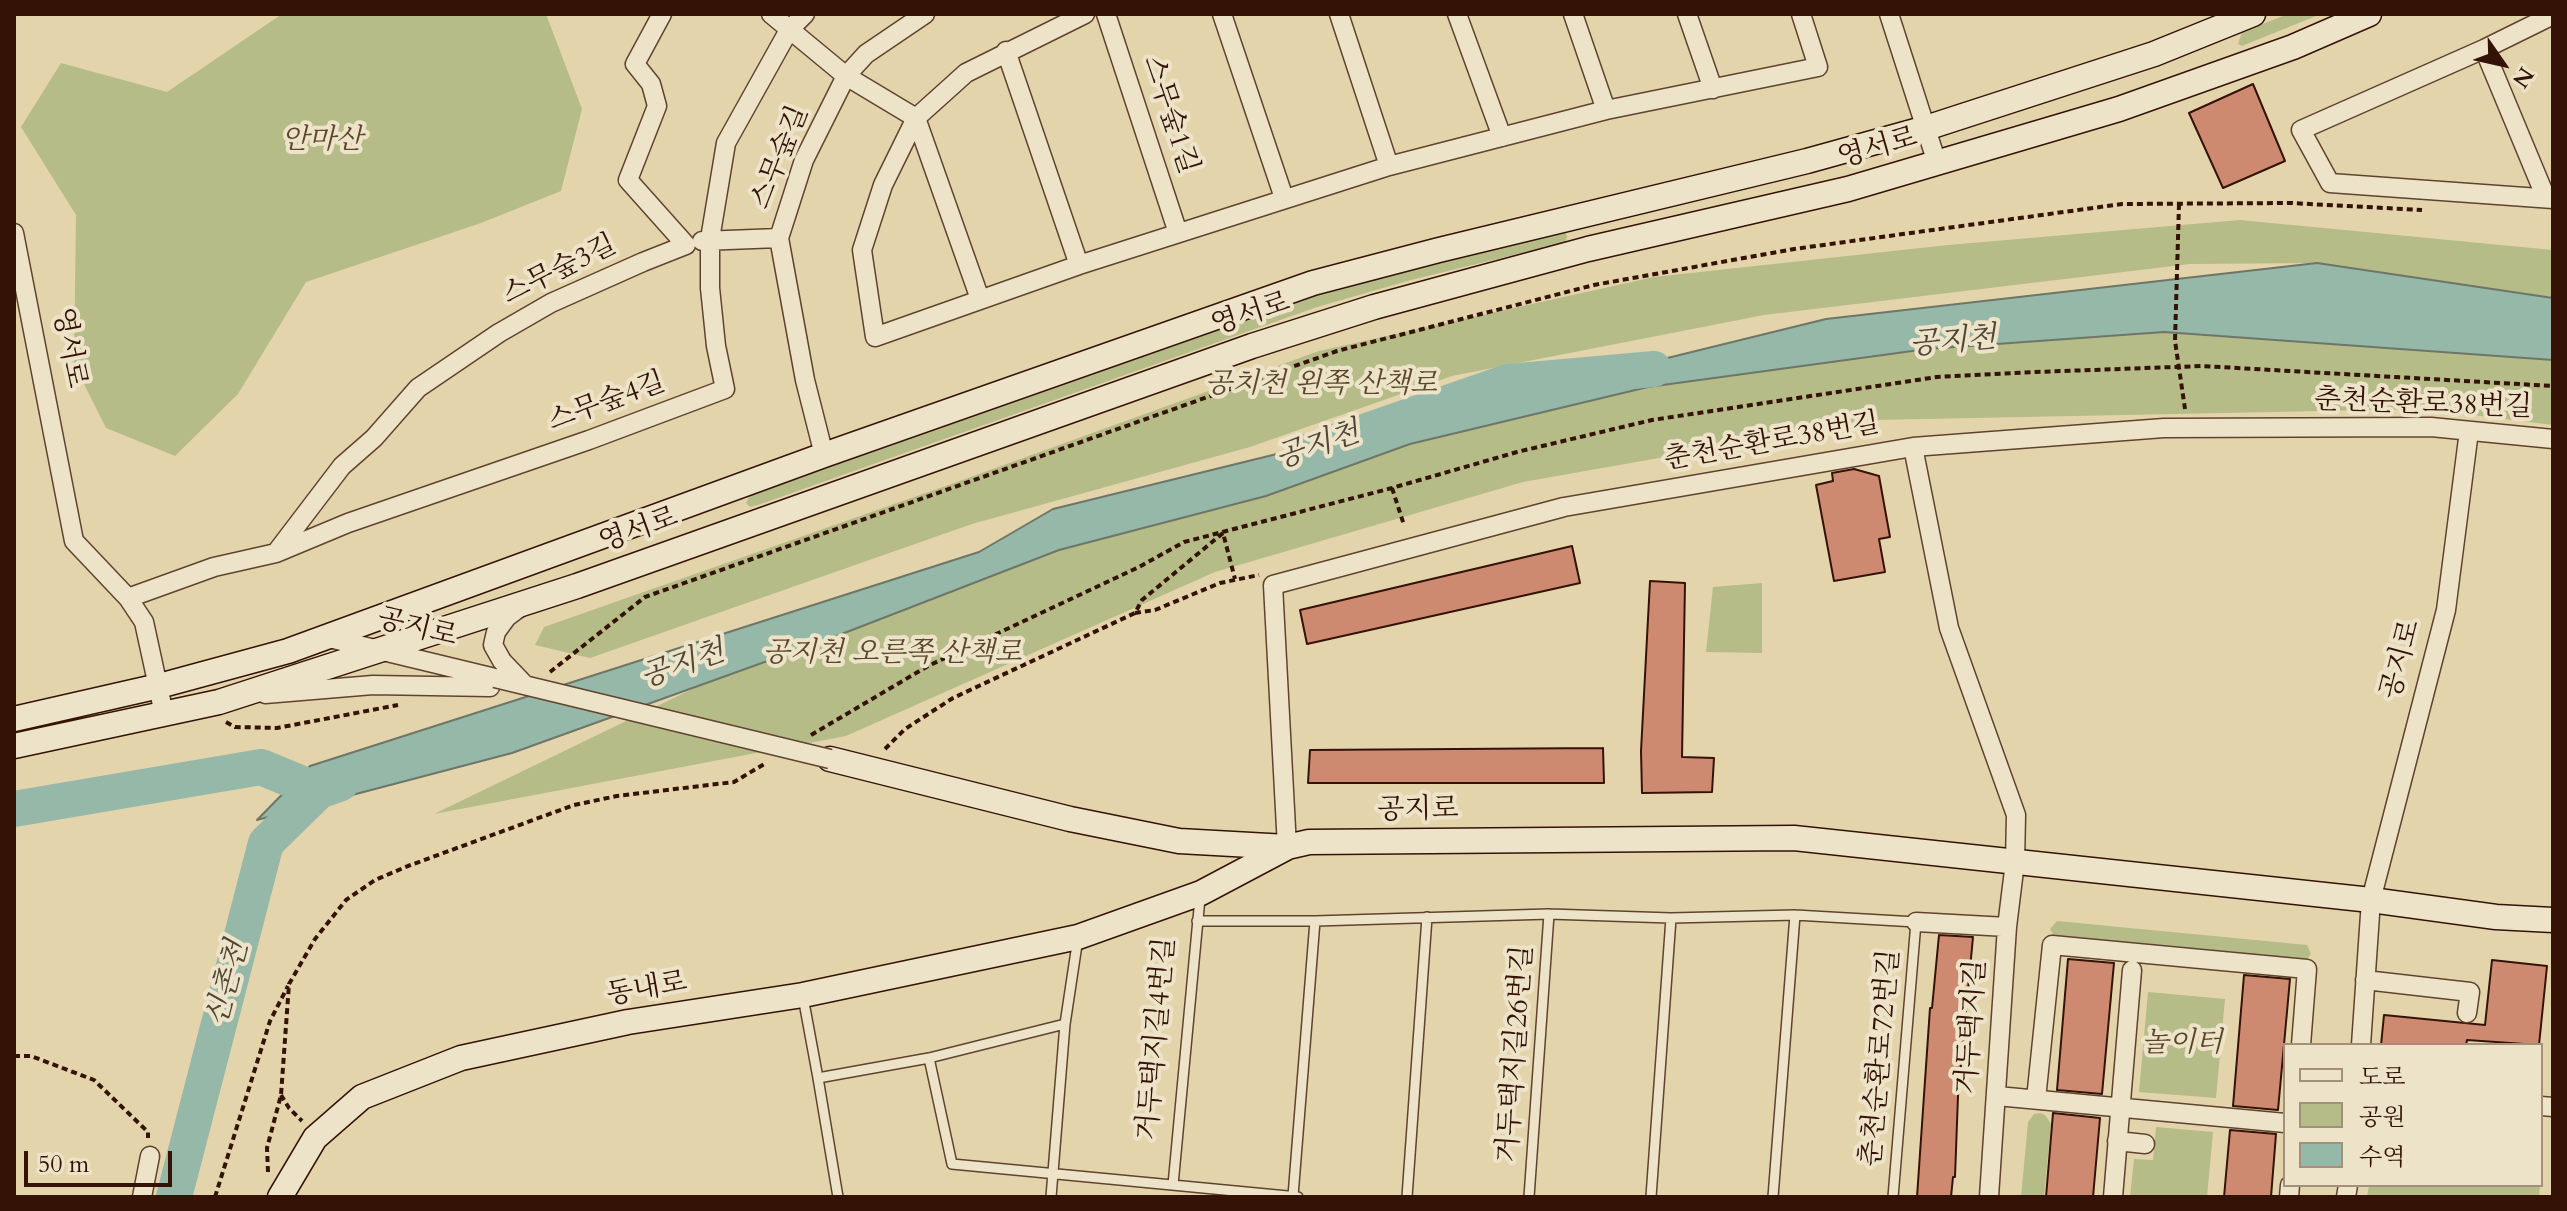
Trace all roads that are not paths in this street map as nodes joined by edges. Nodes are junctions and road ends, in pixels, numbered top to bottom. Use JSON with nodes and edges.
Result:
{"nodes":[{"id":1,"x":662,"y":14,"type":"edge"},
{"id":2,"x":771,"y":14,"type":"edge"},
{"id":3,"x":805,"y":14,"type":"edge"},
{"id":4,"x":925,"y":14,"type":"edge"},
{"id":5,"x":1085,"y":14,"type":"edge"},
{"id":6,"x":1106,"y":14,"type":"edge"},
{"id":7,"x":1222,"y":14,"type":"edge"},
{"id":8,"x":1339,"y":14,"type":"edge"},
{"id":9,"x":1457,"y":14,"type":"edge"},
{"id":10,"x":1573,"y":14,"type":"edge"},
{"id":11,"x":1687,"y":14,"type":"edge"},
{"id":12,"x":1801,"y":14,"type":"edge"},
{"id":13,"x":1889,"y":14,"type":"edge"},
{"id":14,"x":2253,"y":14,"type":"edge"},
{"id":15,"x":2369,"y":14,"type":"edge"},
{"id":16,"x":2553,"y":15,"type":"edge"},
{"id":17,"x":789,"y":30,"type":"junction"},
{"id":18,"x":2484,"y":49,"type":"junction"},
{"id":19,"x":1006,"y":51,"type":"junction"},
{"id":20,"x":846,"y":76,"type":"junction"},
{"id":21,"x":1713,"y":89,"type":"junction"},
{"id":22,"x":2043,"y":90,"type":"junction"},
{"id":23,"x":1606,"y":110,"type":"junction"},
{"id":24,"x":916,"y":118,"type":"junction"},
{"id":25,"x":1926,"y":128,"type":"junction"},
{"id":26,"x":2048,"y":130,"type":"junction"},
{"id":27,"x":1502,"y":137,"type":"junction"},
{"id":28,"x":1802,"y":163,"type":"junction"},
{"id":29,"x":1937,"y":163,"type":"junction"},
{"id":30,"x":1389,"y":166,"type":"junction"},
{"id":31,"x":1284,"y":198,"type":"junction"},
{"id":32,"x":2549,"y":198,"type":"edge"},
{"id":33,"x":1805,"y":199,"type":"junction"},
{"id":34,"x":14,"y":233,"type":"edge"},
{"id":35,"x":1178,"y":233,"type":"junction"},
{"id":36,"x":779,"y":238,"type":"junction"},
{"id":37,"x":710,"y":239,"type":"junction"},
{"id":38,"x":686,"y":245,"type":"junction"},
{"id":39,"x":1079,"y":265,"type":"junction"},
{"id":40,"x":980,"y":299,"type":"junction"},
{"id":41,"x":2469,"y":431,"type":"junction"},
{"id":42,"x":2553,"y":439,"type":"edge"},
{"id":43,"x":1913,"y":447,"type":"junction"},
{"id":44,"x":824,"y":455,"type":"junction"},
{"id":45,"x":276,"y":553,"type":"junction"},
{"id":46,"x":128,"y":598,"type":"junction"},
{"id":47,"x":526,"y":603,"type":"junction"},
{"id":48,"x":325,"y":637,"type":"junction"},
{"id":49,"x":380,"y":650,"type":"junction"},
{"id":50,"x":496,"y":675,"type":"junction"},
{"id":51,"x":159,"y":686,"type":"junction"},
{"id":52,"x":235,"y":697,"type":"junction"},
{"id":53,"x":164,"y":714,"type":"junction"},
{"id":54,"x":14,"y":719,"type":"edge"},
{"id":55,"x":14,"y":746,"type":"edge"},
{"id":56,"x":830,"y":759,"type":"joint"},
{"id":57,"x":1287,"y":847,"type":"junction"},
{"id":58,"x":2015,"y":862,"type":"junction"},
{"id":59,"x":1201,"y":893,"type":"junction"},
{"id":60,"x":2371,"y":900,"type":"junction"},
{"id":61,"x":1549,"y":914,"type":"junction"},
{"id":62,"x":1795,"y":915,"type":"junction"},
{"id":63,"x":1427,"y":917,"type":"junction"},
{"id":64,"x":1671,"y":918,"type":"junction"},
{"id":65,"x":2553,"y":920,"type":"edge"},
{"id":66,"x":1197,"y":921,"type":"junction"},
{"id":67,"x":1315,"y":921,"type":"junction"},
{"id":68,"x":1916,"y":922,"type":"junction"},
{"id":69,"x":2007,"y":927,"type":"junction"},
{"id":70,"x":1078,"y":937,"type":"junction"},
{"id":71,"x":2132,"y":970,"type":"dead end"},
{"id":72,"x":2365,"y":980,"type":"junction"},
{"id":73,"x":803,"y":995,"type":"junction"},
{"id":74,"x":2467,"y":1013,"type":"dead end"},
{"id":75,"x":1065,"y":1024,"type":"junction"},
{"id":76,"x":2301,"y":1043,"type":"edge"},
{"id":77,"x":2361,"y":1043,"type":"edge"},
{"id":78,"x":929,"y":1058,"type":"junction"},
{"id":79,"x":818,"y":1078,"type":"junction"},
{"id":80,"x":1997,"y":1096,"type":"junction"},
{"id":81,"x":2036,"y":1099,"type":"junction"},
{"id":82,"x":2120,"y":1107,"type":"junction"},
{"id":83,"x":2283,"y":1123,"type":"edge"},
{"id":84,"x":2117,"y":1141,"type":"junction"},
{"id":85,"x":2145,"y":1144,"type":"dead end"},
{"id":86,"x":150,"y":1156,"type":"road end"},
{"id":87,"x":1053,"y":1175,"type":"junction"},
{"id":88,"x":1173,"y":1185,"type":"junction"},
{"id":89,"x":274,"y":1191,"type":"edge"},
{"id":90,"x":142,"y":1197,"type":"edge"},
{"id":91,"x":838,"y":1197,"type":"edge"},
{"id":92,"x":1051,"y":1197,"type":"edge"},
{"id":93,"x":1295,"y":1197,"type":"edge"},
{"id":94,"x":1407,"y":1197,"type":"edge"},
{"id":95,"x":1529,"y":1197,"type":"edge"},
{"id":96,"x":1651,"y":1197,"type":"edge"},
{"id":97,"x":1773,"y":1197,"type":"edge"},
{"id":98,"x":1893,"y":1197,"type":"edge"},
{"id":99,"x":1989,"y":1197,"type":"edge"},
{"id":100,"x":2113,"y":1197,"type":"edge"}],
"edges":[{"from":1,"to":38,"type":"street"},
{"from":2,"to":17,"type":"street"},
{"from":3,"to":17,"type":"street","name":"스무숲4길"},
{"from":4,"to":20,"type":"street","name":"스무숲길"},
{"from":5,"to":19,"type":"street"},
{"from":6,"to":35,"type":"street","name":"스무숲1길"},
{"from":7,"to":31,"type":"street"},
{"from":8,"to":30,"type":"street"},
{"from":9,"to":27,"type":"street"},
{"from":10,"to":23,"type":"street"},
{"from":11,"to":21,"type":"street"},
{"from":12,"to":21,"type":"street"},
{"from":13,"to":25,"type":"street"},
{"from":14,"to":22,"type":"street","name":"영서로"},
{"from":15,"to":26,"type":"street","name":"영서로"},
{"from":16,"to":18,"type":"street"},
{"from":17,"to":20,"type":"street"},
{"from":17,"to":37,"type":"street","name":"스무숲4길"},
{"from":18,"to":32,"type":"street"},
{"from":18,"to":32,"type":"street"},
{"from":19,"to":24,"type":"street"},
{"from":19,"to":39,"type":"street"},
{"from":20,"to":24,"type":"street"},
{"from":20,"to":36,"type":"street","name":"스무숲길"},
{"from":21,"to":23,"type":"street"},
{"from":22,"to":25,"type":"street","name":"영서로"},
{"from":22,"to":26,"type":"street"},
{"from":23,"to":27,"type":"street"},
{"from":24,"to":40,"type":"street"},
{"from":24,"to":40,"type":"street"},
{"from":25,"to":28,"type":"street","name":"영서로"},
{"from":25,"to":29,"type":"street"},
{"from":26,"to":29,"type":"street","name":"영서로"},
{"from":27,"to":30,"type":"street"},
{"from":28,"to":33,"type":"street"},
{"from":28,"to":44,"type":"street","name":"영서로"},
{"from":29,"to":33,"type":"street","name":"영서로"},
{"from":30,"to":31,"type":"street"},
{"from":31,"to":35,"type":"street"},
{"from":33,"to":47,"type":"street","name":"영서로"},
{"from":34,"to":46,"type":"street","name":"영서로"},
{"from":35,"to":39,"type":"street"},
{"from":36,"to":37,"type":"street","name":"스무숲3길"},
{"from":36,"to":44,"type":"street","name":"스무숲길"},
{"from":37,"to":38,"type":"street","name":"스무숲3길"},
{"from":37,"to":45,"type":"street","name":"스무숲4길"},
{"from":38,"to":45,"type":"street","name":"스무숲3길"},
{"from":39,"to":40,"type":"street"},
{"from":41,"to":42,"type":"street","name":"춘천순환로38번길"},
{"from":41,"to":43,"type":"street","name":"춘천순환로38번길"},
{"from":41,"to":60,"type":"street","name":"공지로"},
{"from":43,"to":57,"type":"street","name":"춘천순환로38번길"},
{"from":43,"to":58,"type":"street"},
{"from":44,"to":48,"type":"street","name":"영서로"},
{"from":45,"to":46,"type":"street","name":"스무숲4길"},
{"from":46,"to":51,"type":"street","name":"영서로"},
{"from":47,"to":49,"type":"street","name":"영서로"},
{"from":47,"to":50,"type":"street"},
{"from":48,"to":49,"type":"street","name":"공지로"},
{"from":48,"to":51,"type":"street","name":"영서로"},
{"from":49,"to":50,"type":"street","name":"공지로"},
{"from":49,"to":52,"type":"street","name":"영서로"},
{"from":50,"to":52,"type":"street"},
{"from":50,"to":56,"type":"street","bridge":true},
{"from":51,"to":53,"type":"street","name":"영서로"},
{"from":51,"to":54,"type":"street","name":"영서로"},
{"from":52,"to":53,"type":"street","name":"영서로"},
{"from":53,"to":55,"type":"street","name":"영서로"},
{"from":56,"to":57,"type":"street","name":"공지로"},
{"from":57,"to":58,"type":"street","name":"공지로"},
{"from":57,"to":59,"type":"street","name":"동내로"},
{"from":58,"to":60,"type":"street","name":"공지로"},
{"from":58,"to":69,"type":"street","name":"거두택지길"},
{"from":59,"to":66,"type":"lane"},
{"from":59,"to":70,"type":"street","name":"동내로"},
{"from":60,"to":65,"type":"street","name":"공지로"},
{"from":60,"to":72,"type":"street","name":"공지로"},
{"from":61,"to":63,"type":"lane","name":"거두택지길4번길"},
{"from":61,"to":64,"type":"lane","name":"거두택지길4번길"},
{"from":61,"to":95,"type":"lane","name":"거두택지길26번길"},
{"from":62,"to":64,"type":"lane","name":"거두택지길4번길"},
{"from":62,"to":68,"type":"lane","name":"거두택지길4번길"},
{"from":62,"to":97,"type":"lane"},
{"from":63,"to":67,"type":"lane","name":"거두택지길4번길"},
{"from":63,"to":94,"type":"lane"},
{"from":64,"to":96,"type":"lane"},
{"from":66,"to":67,"type":"lane","name":"거두택지길4번길"},
{"from":66,"to":88,"type":"lane","name":"거두택지길4번길"},
{"from":67,"to":93,"type":"lane"},
{"from":68,"to":69,"type":"street","name":"거두택지길4번길"},
{"from":68,"to":98,"type":"lane","name":"춘천순환로72번길"},
{"from":69,"to":80,"type":"street","name":"거두택지길"},
{"from":70,"to":73,"type":"street","name":"동내로"},
{"from":70,"to":75,"type":"lane"},
{"from":71,"to":82,"type":"street"},
{"from":72,"to":74,"type":"street"},
{"from":72,"to":77,"type":"street","name":"공지로"},
{"from":73,"to":79,"type":"lane"},
{"from":73,"to":89,"type":"street","name":"동내로"},
{"from":75,"to":78,"type":"lane"},
{"from":75,"to":87,"type":"lane"},
{"from":76,"to":81,"type":"street"},
{"from":78,"to":79,"type":"lane"},
{"from":78,"to":87,"type":"lane"},
{"from":79,"to":91,"type":"lane"},
{"from":80,"to":81,"type":"street"},
{"from":80,"to":99,"type":"street","name":"거두택지길"},
{"from":81,"to":82,"type":"street"},
{"from":82,"to":83,"type":"street"},
{"from":82,"to":84,"type":"street"},
{"from":84,"to":85,"type":"street"},
{"from":84,"to":100,"type":"street"},
{"from":86,"to":90,"type":"street"},
{"from":87,"to":88,"type":"lane"},
{"from":87,"to":92,"type":"lane"},
{"from":88,"to":93,"type":"lane"}]}
